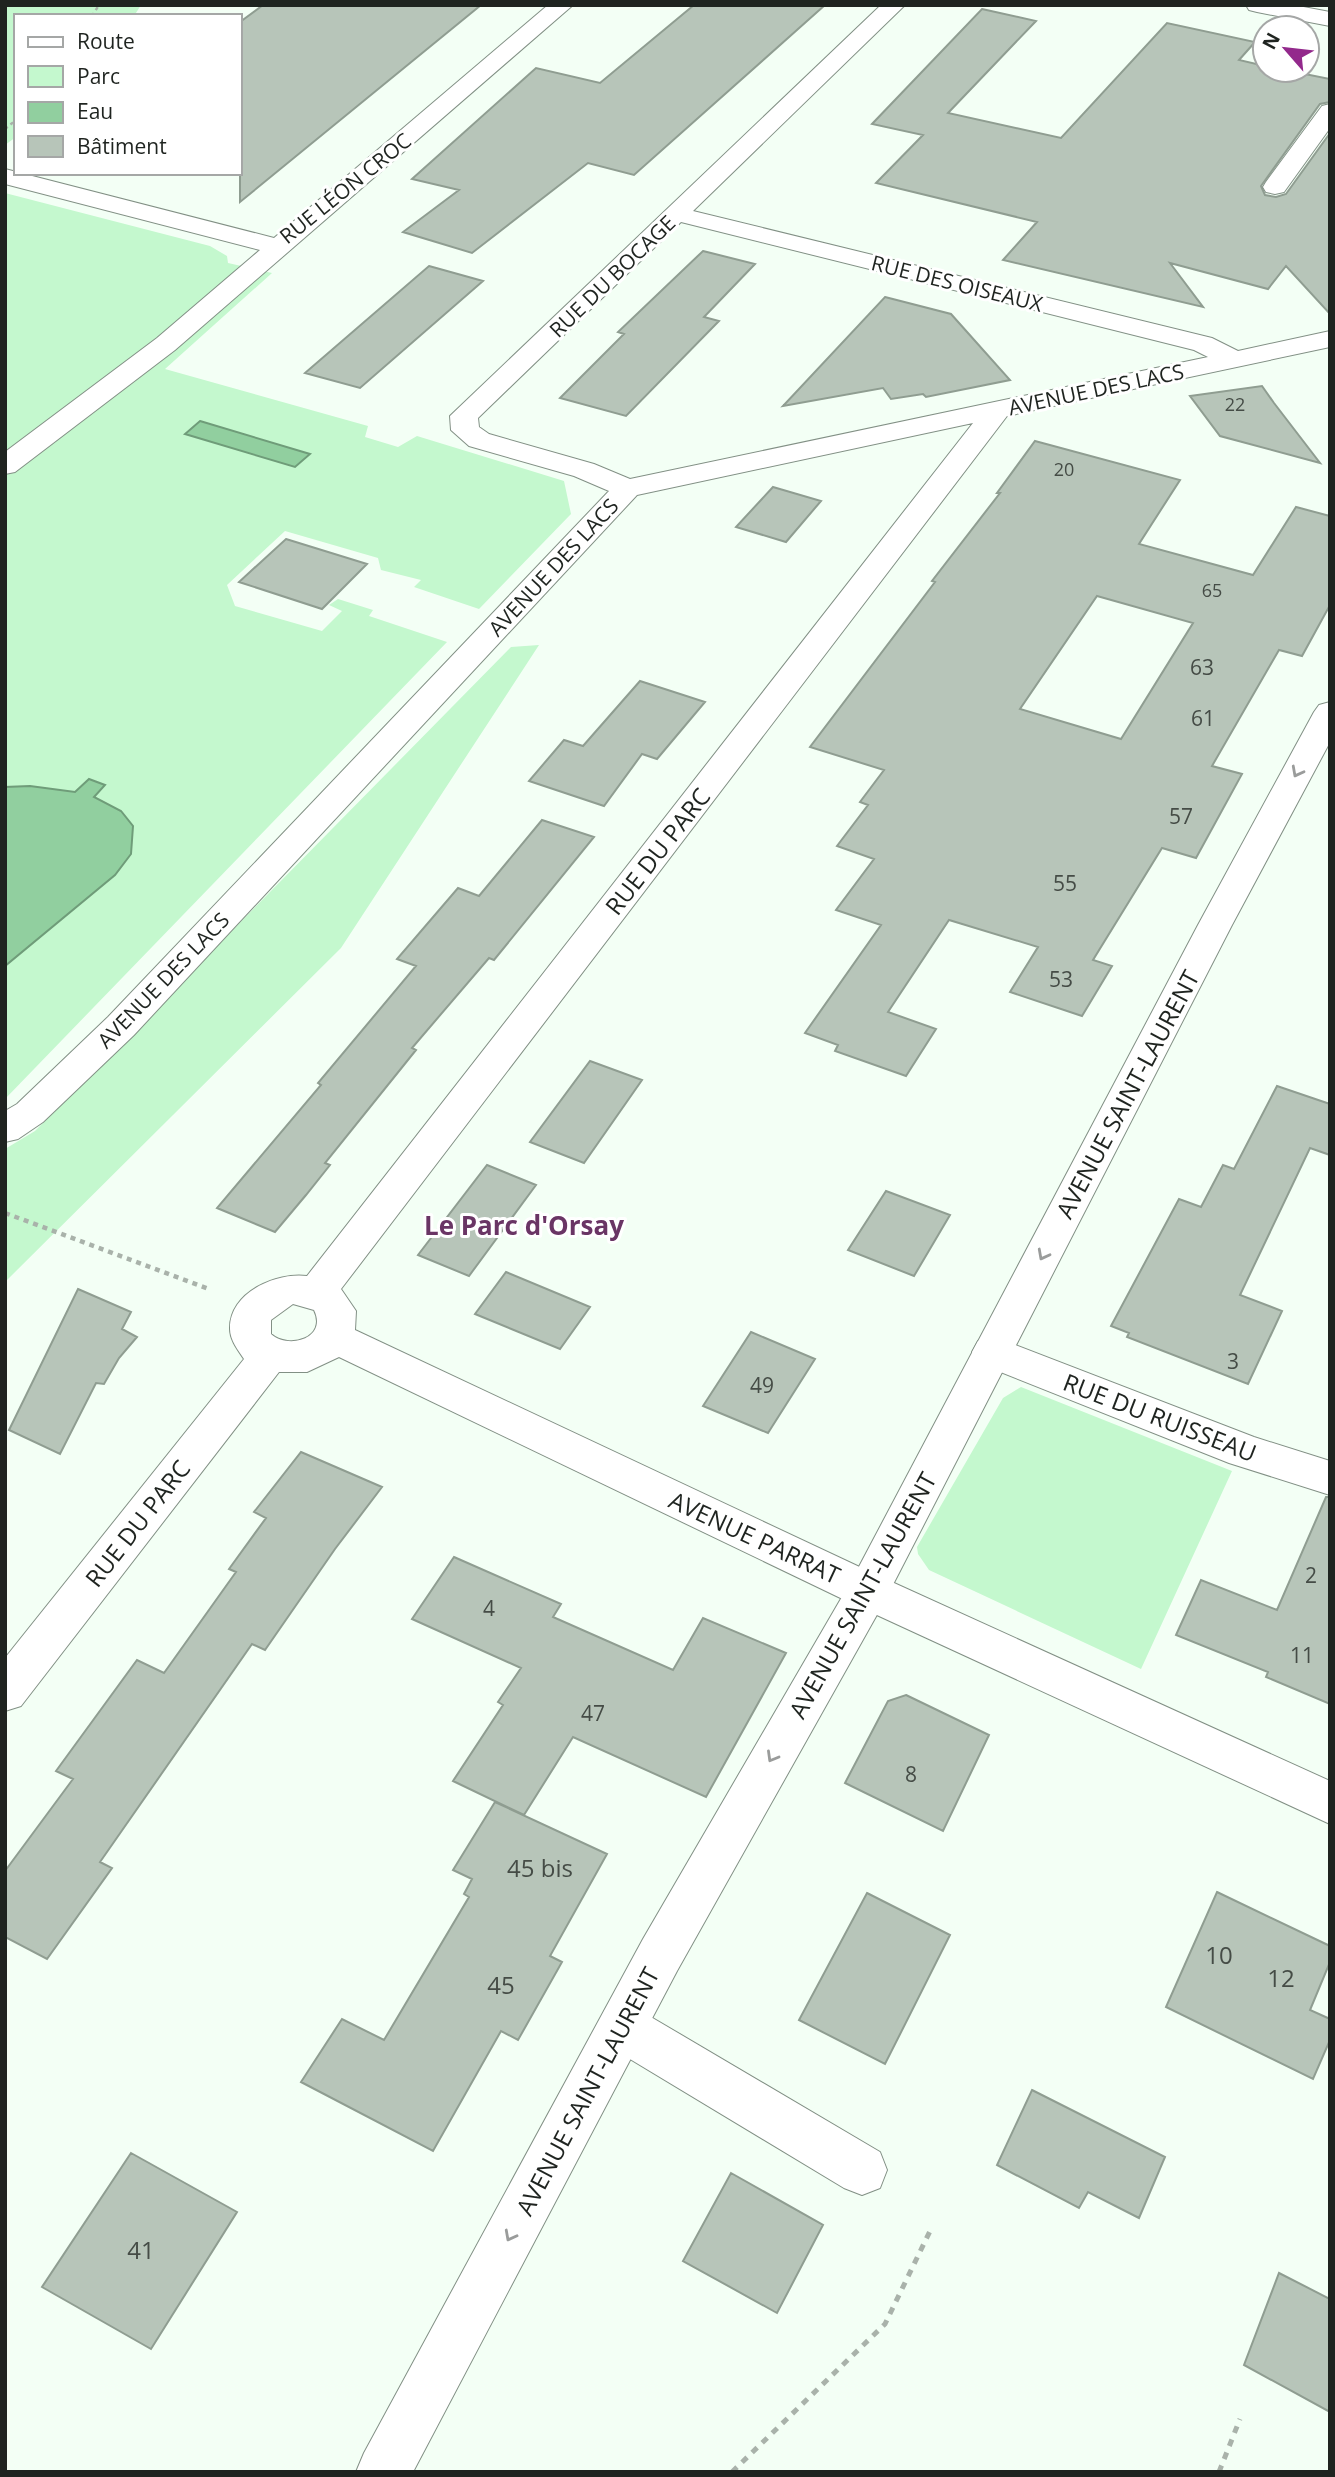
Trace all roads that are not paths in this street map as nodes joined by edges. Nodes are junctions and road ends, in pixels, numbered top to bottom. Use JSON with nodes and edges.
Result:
{"nodes":[{"id":1,"x":562,"y":5,"type":"edge"},
{"id":2,"x":894,"y":5,"type":"edge"},
{"id":3,"x":1257,"y":5,"type":"edge"},
{"id":4,"x":1330,"y":19,"type":"edge"},
{"id":5,"x":1330,"y":111,"type":"edge"},
{"id":6,"x":5,"y":176,"type":"edge"},
{"id":7,"x":1275,"y":187,"type":"dead end"},
{"id":8,"x":677,"y":214,"type":"junction"},
{"id":9,"x":278,"y":247,"type":"junction"},
{"id":10,"x":1330,"y":338,"type":"edge"},
{"id":11,"x":1234,"y":359,"type":"junction"},
{"id":12,"x":997,"y":410,"type":"junction"},
{"id":13,"x":5,"y":466,"type":"edge"},
{"id":14,"x":628,"y":488,"type":"junction"},
{"id":15,"x":1330,"y":712,"type":"edge"},
{"id":16,"x":5,"y":1129,"type":"edge"},
{"id":17,"x":317,"y":1292,"type":"junction"},
{"id":18,"x":335,"y":1338,"type":"junction"},
{"id":19,"x":992,"y":1352,"type":"junction"},
{"id":20,"x":270,"y":1355,"type":"junction"},
{"id":21,"x":1330,"y":1478,"type":"edge"},
{"id":22,"x":868,"y":1591,"type":"junction"},
{"id":23,"x":5,"y":1692,"type":"edge"},
{"id":24,"x":1330,"y":1803,"type":"edge"},
{"id":25,"x":622,"y":2027,"type":"junction"},
{"id":26,"x":862,"y":2170,"type":"dead end"},
{"id":27,"x":383,"y":2472,"type":"edge"}],
"edges":[{"from":1,"to":9,"type":"street","name":"RUE LÉON CROC"},
{"from":2,"to":8,"type":"street","name":"RUE DU BOCAGE"},
{"from":3,"to":4,"type":"street"},
{"from":5,"to":7,"type":"street"},
{"from":6,"to":9,"type":"street","name":"RUE LÉON CROC"},
{"from":8,"to":11,"type":"street","name":"RUE DES OISEAUX"},
{"from":8,"to":14,"type":"street","name":"RUE DU BOCAGE"},
{"from":9,"to":13,"type":"street"},
{"from":10,"to":11,"type":"street","name":"AVENUE DES LACS"},
{"from":11,"to":12,"type":"street","name":"AVENUE DES LACS"},
{"from":12,"to":14,"type":"street","name":"AVENUE DES LACS"},
{"from":12,"to":17,"type":"street","name":"RUE DU PARC"},
{"from":14,"to":16,"type":"street","name":"AVENUE DES LACS"},
{"from":15,"to":19,"type":"street","name":"AVENUE SAINT-LAURENT","one_way":true},
{"from":17,"to":18,"type":"street"},
{"from":17,"to":20,"type":"street"},
{"from":18,"to":20,"type":"street"},
{"from":18,"to":22,"type":"street","name":"AVENUE PARRAT"},
{"from":19,"to":21,"type":"street","name":"RUE DU RUISSEAU"},
{"from":19,"to":22,"type":"street","name":"AVENUE SAINT-LAURENT"},
{"from":20,"to":23,"type":"street","name":"RUE DU PARC"},
{"from":22,"to":24,"type":"street","name":"AVENUE PARRAT"},
{"from":22,"to":25,"type":"street","name":"AVENUE SAINT-LAURENT","one_way":true},
{"from":25,"to":26,"type":"street"},
{"from":25,"to":27,"type":"street","name":"AVENUE SAINT-LAURENT","one_way":true}]}
